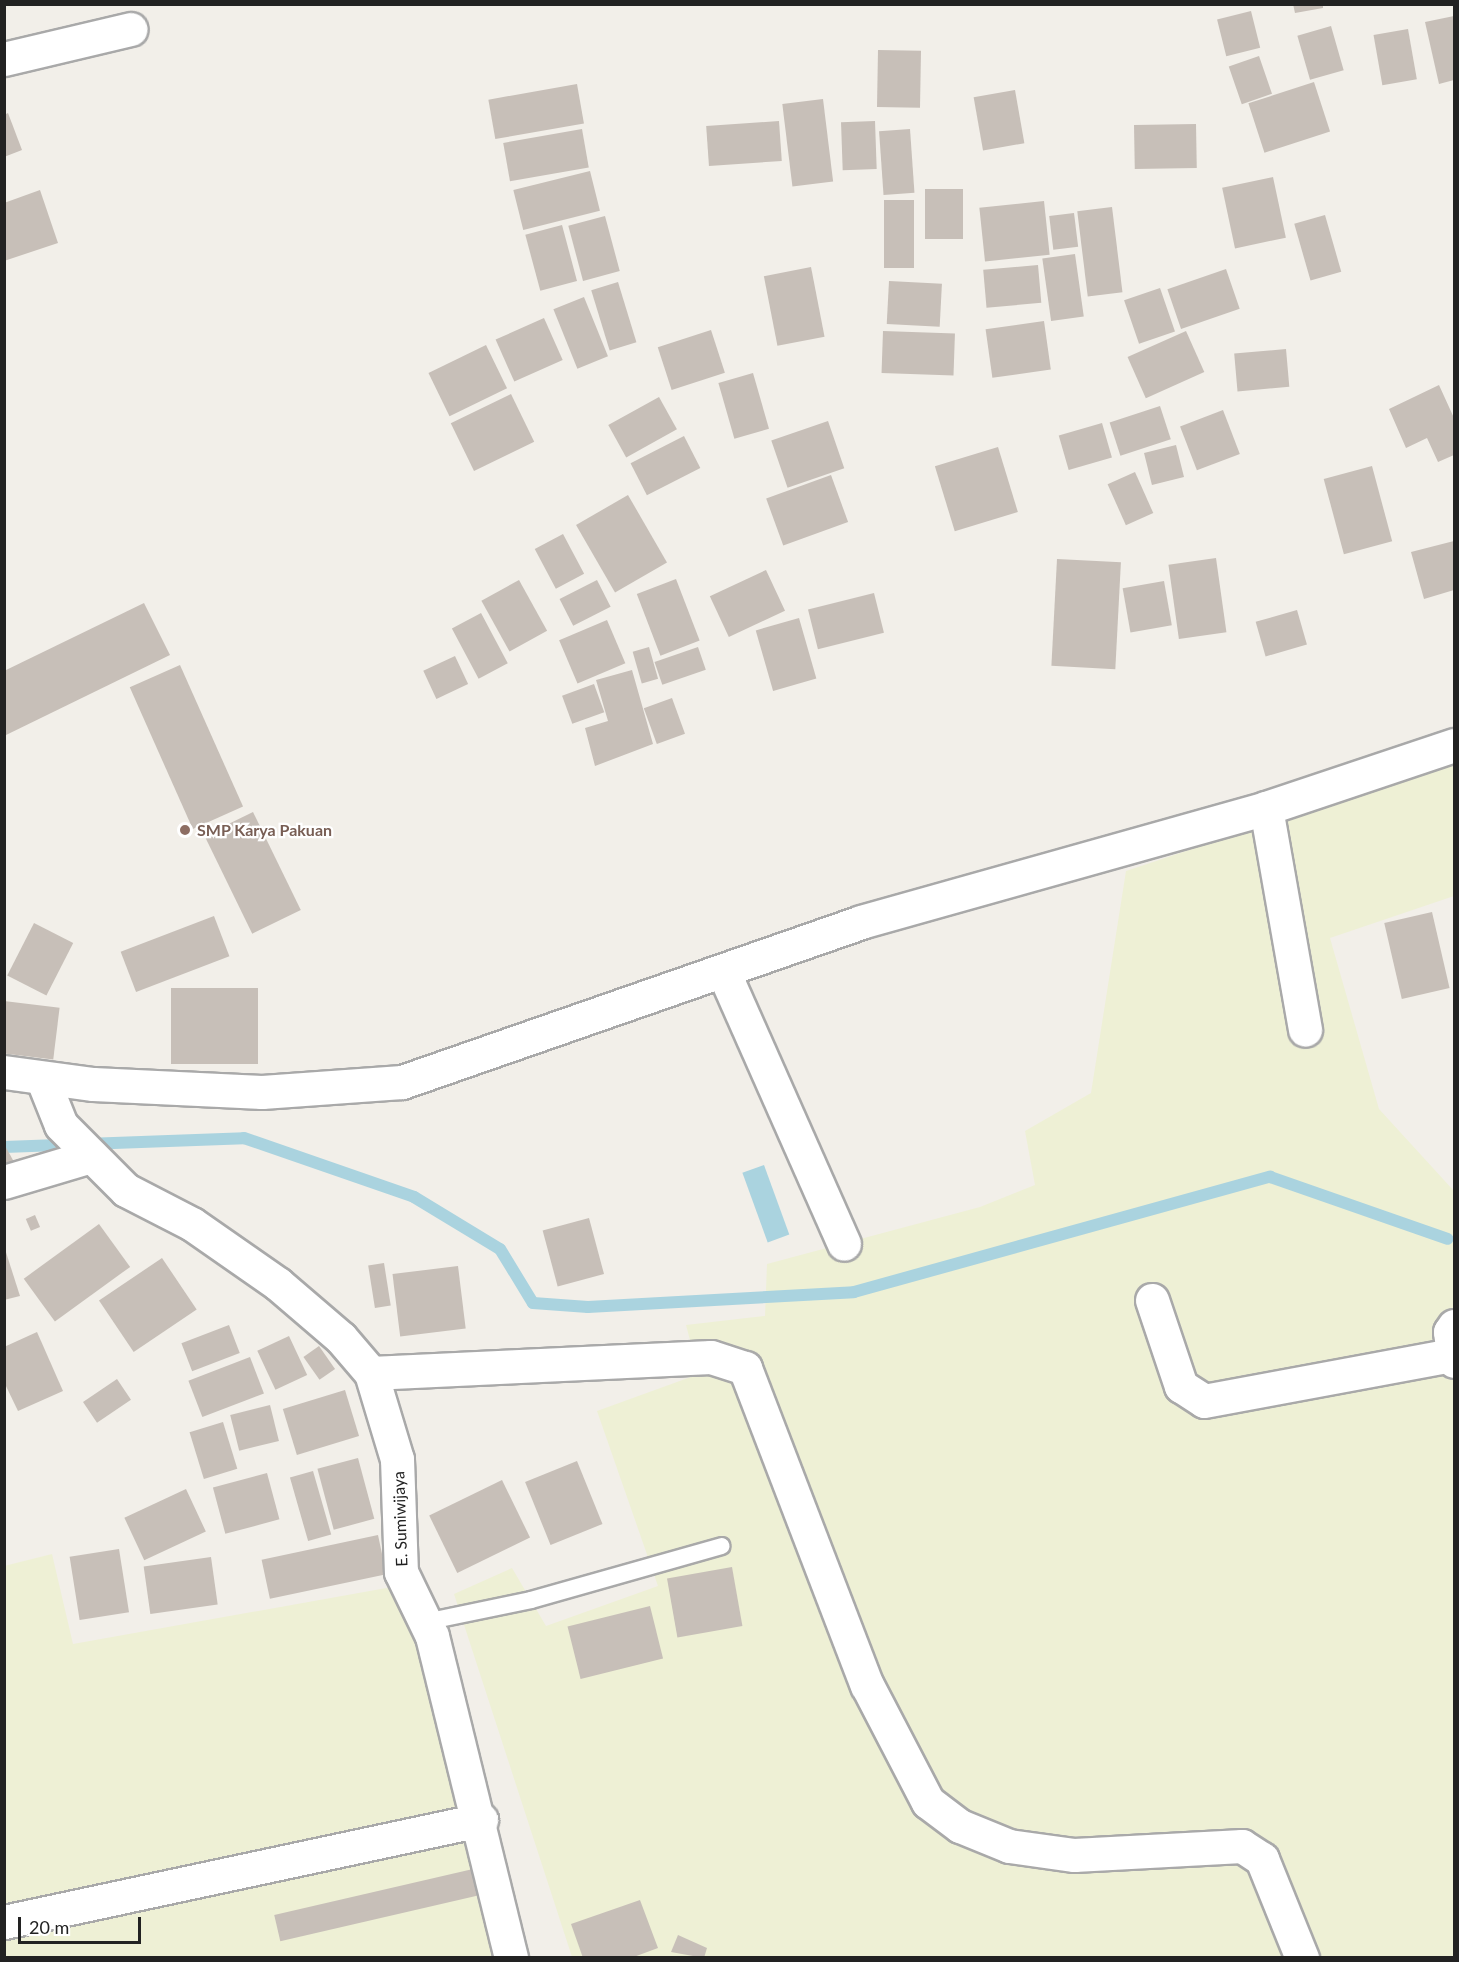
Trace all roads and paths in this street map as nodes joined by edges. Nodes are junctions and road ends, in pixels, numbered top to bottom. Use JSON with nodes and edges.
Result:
{"nodes":[{"id":1,"x":131,"y":28,"type":"dead end"},
{"id":2,"x":4,"y":59,"type":"edge"},
{"id":3,"x":1455,"y":745,"type":"edge"},
{"id":4,"x":1266,"y":808,"type":"junction"},
{"id":5,"x":724,"y":973,"type":"junction"},
{"id":6,"x":1305,"y":1030,"type":"dead end"},
{"id":7,"x":4,"y":1072,"type":"edge"},
{"id":8,"x":43,"y":1080,"type":"junction"},
{"id":9,"x":88,"y":1153,"type":"junction"},
{"id":10,"x":4,"y":1182,"type":"edge"},
{"id":11,"x":844,"y":1244,"type":"dead end"},
{"id":12,"x":1152,"y":1300,"type":"dead end"},
{"id":13,"x":1454,"y":1347,"type":"edge"},
{"id":14,"x":371,"y":1372,"type":"junction"},
{"id":15,"x":722,"y":1545,"type":"dead end"},
{"id":16,"x":424,"y":1622,"type":"junction"},
{"id":17,"x":481,"y":1820,"type":"junction"},
{"id":18,"x":4,"y":1922,"type":"edge"},
{"id":19,"x":511,"y":1958,"type":"edge"},
{"id":20,"x":1302,"y":1958,"type":"edge"}],
"edges":[{"from":1,"to":2,"type":"street"},
{"from":3,"to":4,"type":"street"},
{"from":4,"to":5,"type":"street"},
{"from":4,"to":6,"type":"street"},
{"from":5,"to":8,"type":"street"},
{"from":5,"to":11,"type":"street"},
{"from":7,"to":8,"type":"street"},
{"from":8,"to":9,"type":"street","name":"E. Sumiwijaya"},
{"from":9,"to":10,"type":"street"},
{"from":9,"to":14,"type":"street","name":"E. Sumiwijaya"},
{"from":12,"to":13,"type":"street"},
{"from":14,"to":16,"type":"street","name":"E. Sumiwijaya"},
{"from":14,"to":20,"type":"street"},
{"from":15,"to":16,"type":"lane"},
{"from":16,"to":17,"type":"street","name":"E. Sumiwijaya"},
{"from":17,"to":18,"type":"street"},
{"from":17,"to":19,"type":"street","name":"E. Sumiwijaya"}]}
